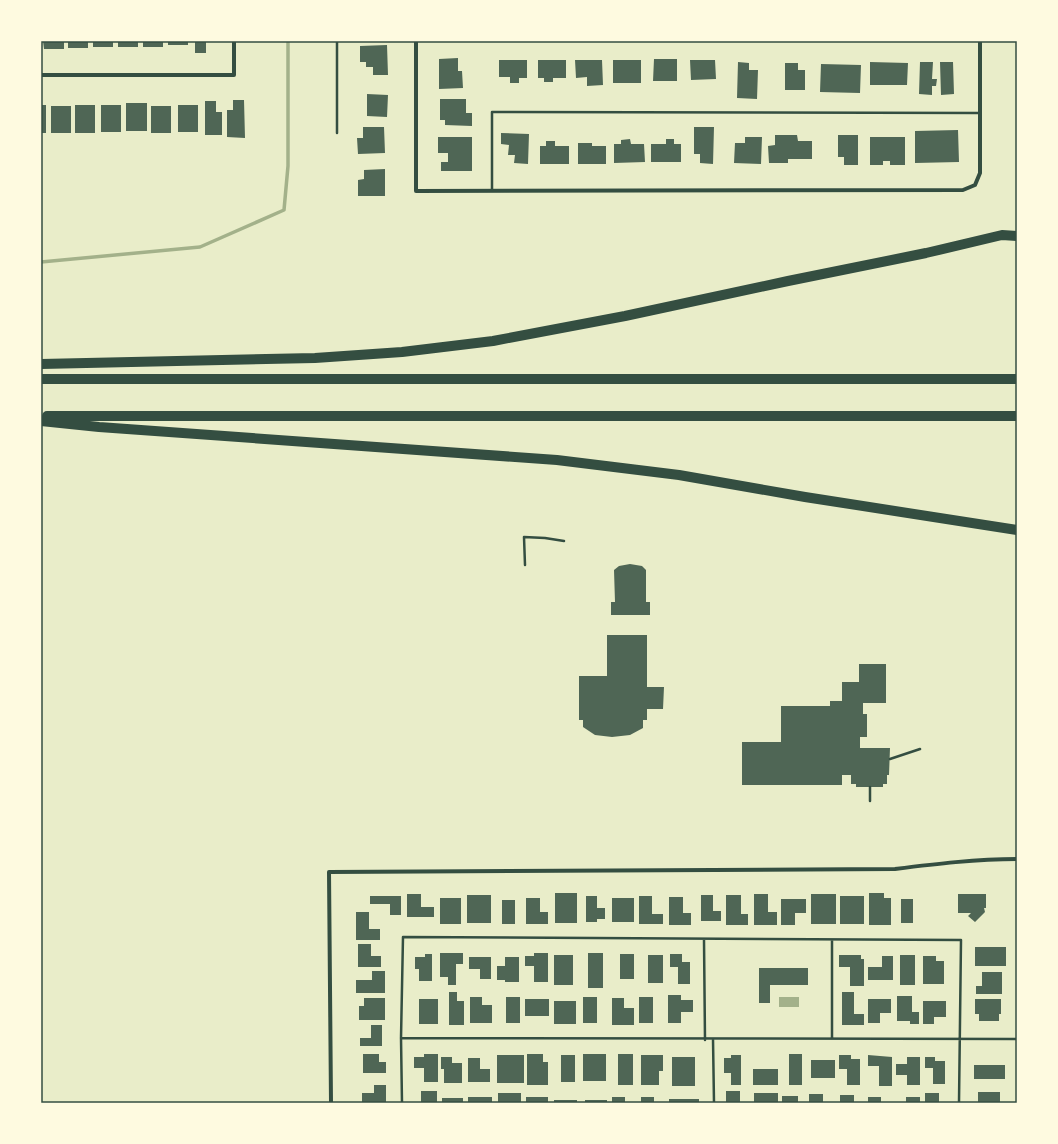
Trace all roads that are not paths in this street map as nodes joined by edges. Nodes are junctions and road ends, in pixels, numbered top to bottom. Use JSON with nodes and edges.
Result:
{"nodes":[{"id":1,"x":234,"y":41,"type":"edge"},
{"id":2,"x":337,"y":41,"type":"edge"},
{"id":3,"x":416,"y":41,"type":"edge"},
{"id":4,"x":980,"y":41,"type":"edge"},
{"id":5,"x":41,"y":75,"type":"edge"},
{"id":6,"x":980,"y":113,"type":"junction"},
{"id":7,"x":337,"y":133,"type":"dead end"},
{"id":8,"x":492,"y":190,"type":"junction"},
{"id":9,"x":1017,"y":236,"type":"edge"},
{"id":10,"x":41,"y":364,"type":"edge"},
{"id":11,"x":41,"y":379,"type":"edge"},
{"id":12,"x":1017,"y":379,"type":"edge"},
{"id":13,"x":41,"y":416,"type":"edge"},
{"id":14,"x":1017,"y":416,"type":"edge"},
{"id":15,"x":41,"y":421,"type":"edge"},
{"id":16,"x":1017,"y":530,"type":"edge"},
{"id":17,"x":564,"y":541,"type":"dead end"},
{"id":18,"x":525,"y":566,"type":"dead end"},
{"id":19,"x":920,"y":749,"type":"dead end"},
{"id":20,"x":890,"y":759,"type":"dead end"},
{"id":21,"x":870,"y":788,"type":"dead end"},
{"id":22,"x":870,"y":801,"type":"dead end"},
{"id":23,"x":1017,"y":859,"type":"edge"},
{"id":24,"x":704,"y":940,"type":"junction"},
{"id":25,"x":832,"y":940,"type":"junction"},
{"id":26,"x":401,"y":1038,"type":"junction"},
{"id":27,"x":832,"y":1038,"type":"junction"},
{"id":28,"x":713,"y":1039,"type":"junction"},
{"id":29,"x":960,"y":1039,"type":"junction"},
{"id":30,"x":1017,"y":1039,"type":"edge"},
{"id":31,"x":705,"y":1040,"type":"junction"},
{"id":32,"x":331,"y":1103,"type":"edge"},
{"id":33,"x":402,"y":1103,"type":"edge"},
{"id":34,"x":714,"y":1103,"type":"edge"},
{"id":35,"x":959,"y":1103,"type":"edge"}],
"edges":[{"from":1,"to":5,"type":"street"},
{"from":2,"to":7,"type":"lane"},
{"from":3,"to":8,"type":"street"},
{"from":4,"to":6,"type":"street"},
{"from":6,"to":8,"type":"street"},
{"from":6,"to":8,"type":"lane"},
{"from":9,"to":10,"type":"highway"},
{"from":11,"to":12,"type":"highway"},
{"from":13,"to":14,"type":"highway"},
{"from":15,"to":16,"type":"highway"},
{"from":17,"to":18,"type":"lane"},
{"from":19,"to":20,"type":"lane"},
{"from":21,"to":22,"type":"lane"},
{"from":23,"to":32,"type":"street"},
{"from":24,"to":25,"type":"lane"},
{"from":24,"to":26,"type":"lane"},
{"from":24,"to":31,"type":"lane"},
{"from":25,"to":27,"type":"lane"},
{"from":25,"to":29,"type":"lane"},
{"from":26,"to":31,"type":"lane"},
{"from":26,"to":33,"type":"lane"},
{"from":27,"to":28,"type":"lane"},
{"from":27,"to":29,"type":"lane"},
{"from":28,"to":31,"type":"lane"},
{"from":28,"to":34,"type":"lane"},
{"from":29,"to":30,"type":"lane"},
{"from":29,"to":35,"type":"lane"}]}
